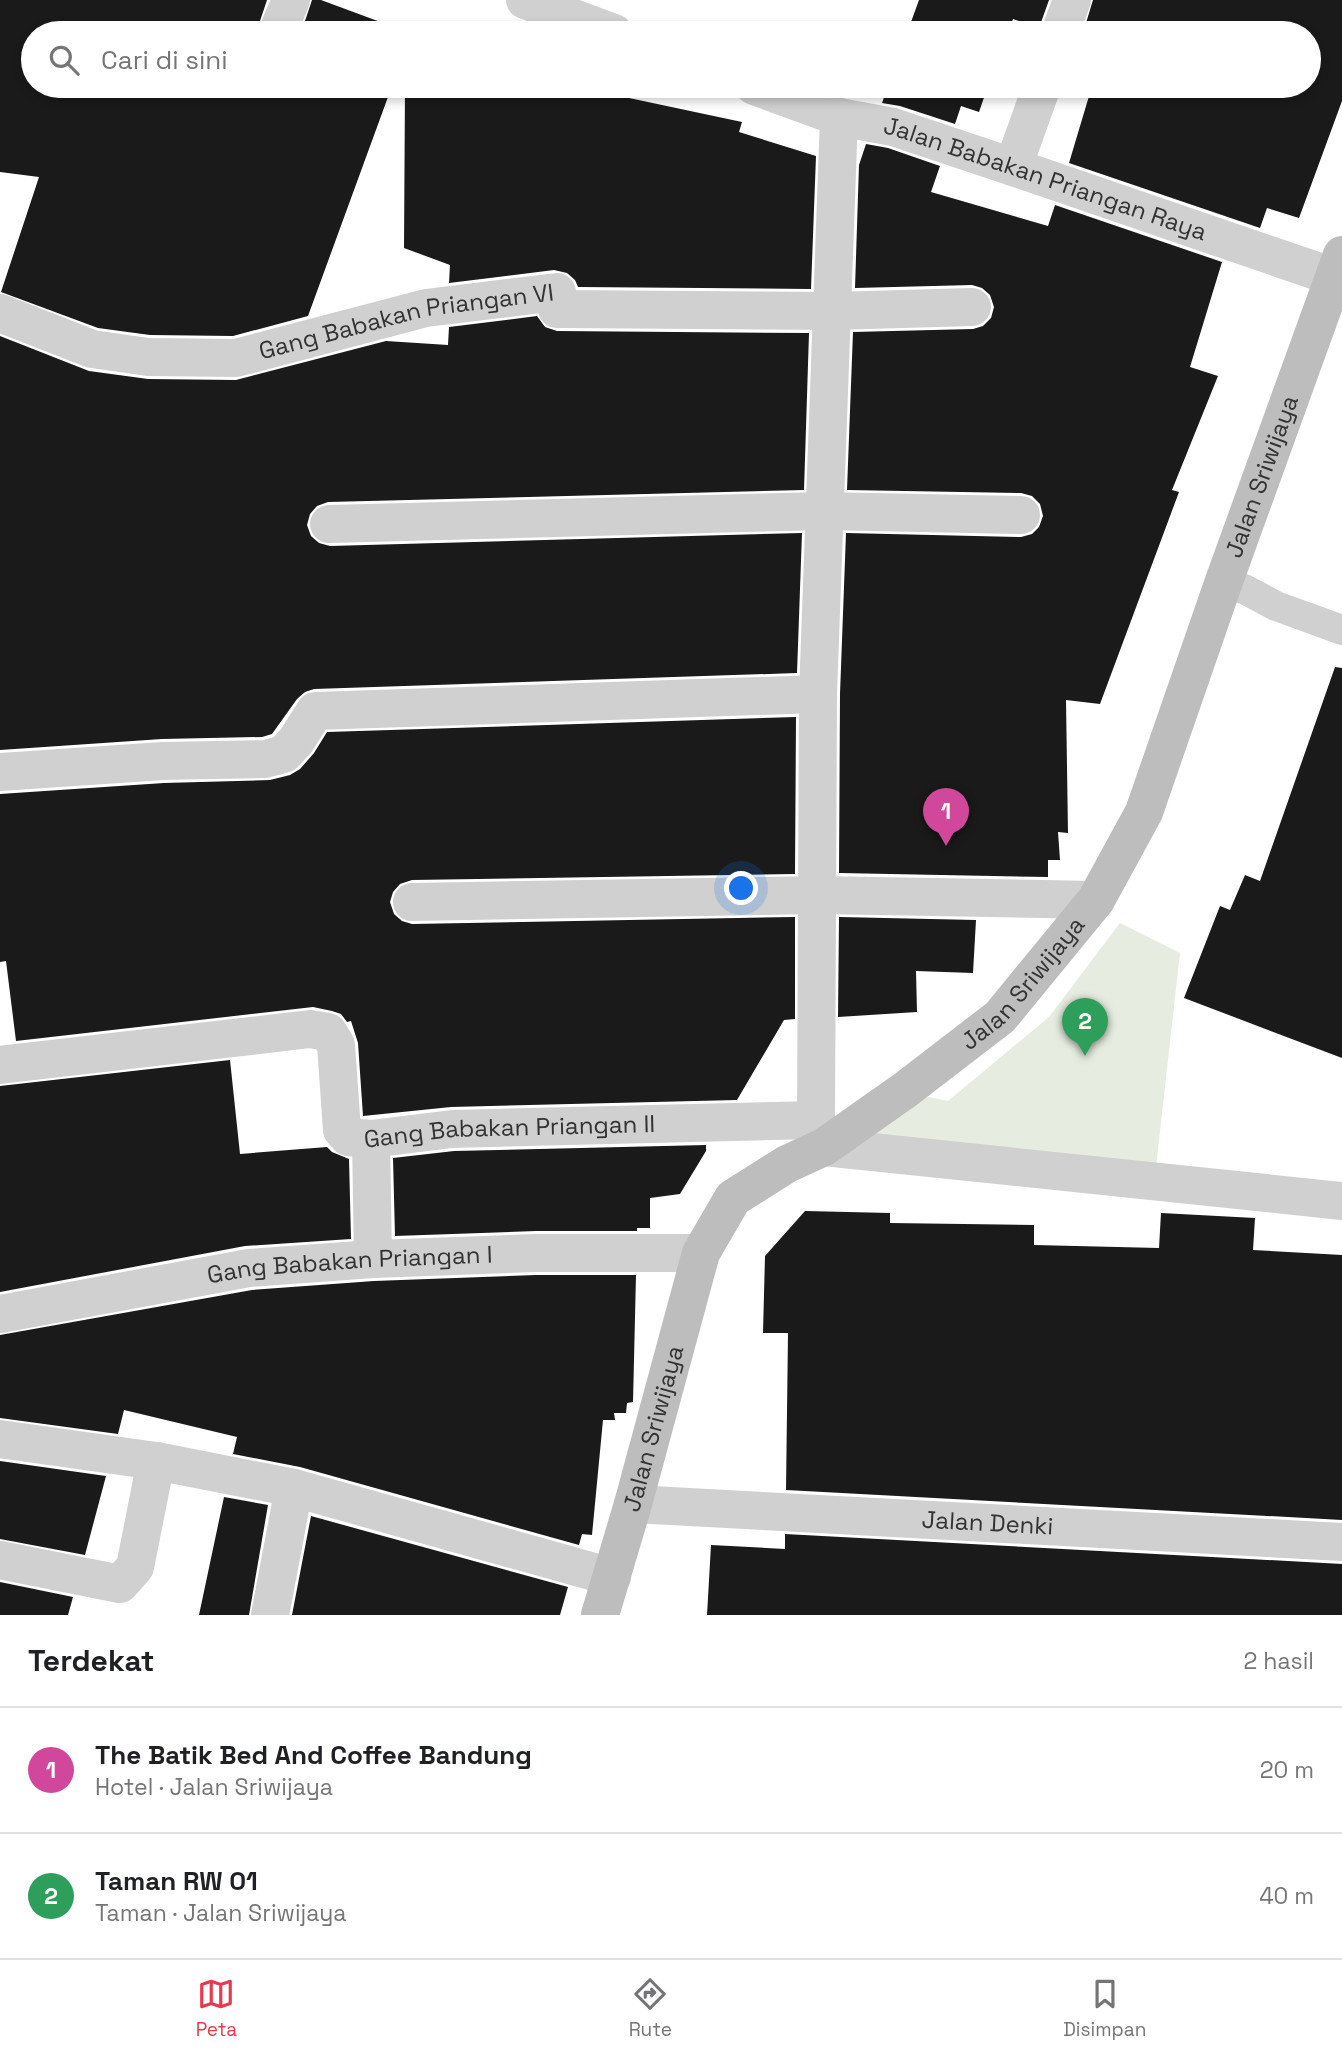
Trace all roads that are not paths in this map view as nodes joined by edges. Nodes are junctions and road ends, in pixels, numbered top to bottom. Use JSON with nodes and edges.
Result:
{"nodes":[{"id":1,"x":292,"y":0,"type":"edge"},
{"id":2,"x":525,"y":0,"type":"edge"},
{"id":3,"x":1072,"y":0,"type":"edge"},
{"id":4,"x":282,"y":21,"type":"edge"},
{"id":5,"x":582,"y":21,"type":"edge"},
{"id":6,"x":1064,"y":21,"type":"edge"},
{"id":7,"x":787,"y":98,"type":"edge"},
{"id":8,"x":1038,"y":98,"type":"edge"},
{"id":9,"x":839,"y":117,"type":"junction"},
{"id":10,"x":1013,"y":167,"type":"junction"},
{"id":11,"x":1338,"y":266,"type":"edge"},
{"id":12,"x":972,"y":307,"type":"dead end"},
{"id":13,"x":834,"y":312,"type":"junction"},
{"id":14,"x":0,"y":313,"type":"edge"},
{"id":15,"x":823,"y":511,"type":"junction"},
{"id":16,"x":1021,"y":515,"type":"dead end"},
{"id":17,"x":329,"y":524,"type":"dead end"},
{"id":18,"x":1224,"y":581,"type":"junction"},
{"id":19,"x":1342,"y":630,"type":"edge"},
{"id":20,"x":818,"y":694,"type":"junction"},
{"id":21,"x":0,"y":772,"type":"edge"},
{"id":22,"x":818,"y":895,"type":"junction"},
{"id":23,"x":1096,"y":900,"type":"junction"},
{"id":24,"x":412,"y":902,"type":"dead end"},
{"id":25,"x":0,"y":1065,"type":"edge"},
{"id":26,"x":820,"y":1134,"type":"junction"},
{"id":27,"x":371,"y":1139,"type":"junction"},
{"id":28,"x":1342,"y":1201,"type":"edge"},
{"id":29,"x":701,"y":1253,"type":"junction"},
{"id":30,"x":373,"y":1259,"type":"junction"},
{"id":31,"x":0,"y":1314,"type":"edge"},
{"id":32,"x":0,"y":1439,"type":"edge"},
{"id":33,"x":156,"y":1461,"type":"junction"},
{"id":34,"x":294,"y":1488,"type":"junction"},
{"id":35,"x":633,"y":1504,"type":"junction"},
{"id":36,"x":1342,"y":1542,"type":"edge"},
{"id":37,"x":0,"y":1560,"type":"edge"},
{"id":38,"x":612,"y":1577,"type":"junction"},
{"id":39,"x":270,"y":1615,"type":"edge"},
{"id":40,"x":600,"y":1615,"type":"edge"}],
"edges":[{"from":1,"to":4,"type":"street"},
{"from":2,"to":5,"type":"street"},
{"from":3,"to":6,"type":"street"},
{"from":7,"to":9,"type":"street","name":"Jalan Babakan Priangan Raya"},
{"from":8,"to":10,"type":"street"},
{"from":9,"to":10,"type":"street","name":"Jalan Babakan Priangan Raya"},
{"from":9,"to":13,"type":"street"},
{"from":10,"to":11,"type":"street","name":"Jalan Babakan Priangan Raya"},
{"from":11,"to":18,"type":"main road","name":"Jalan Sriwijaya"},
{"from":12,"to":13,"type":"street","name":"Gang Babakan Priangan VI"},
{"from":13,"to":14,"type":"street","name":"Gang Babakan Priangan VI"},
{"from":13,"to":15,"type":"street"},
{"from":15,"to":16,"type":"street"},
{"from":15,"to":17,"type":"street"},
{"from":15,"to":20,"type":"street"},
{"from":18,"to":19,"type":"lane"},
{"from":18,"to":23,"type":"main road","name":"Jalan Sriwijaya"},
{"from":20,"to":21,"type":"street"},
{"from":20,"to":22,"type":"street"},
{"from":22,"to":23,"type":"street"},
{"from":22,"to":24,"type":"street"},
{"from":22,"to":26,"type":"street"},
{"from":23,"to":26,"type":"main road","name":"Jalan Sriwijaya"},
{"from":25,"to":27,"type":"street","name":"Gang Babakan Priangan II"},
{"from":26,"to":27,"type":"street","name":"Gang Babakan Priangan II"},
{"from":26,"to":28,"type":"street","name":"Gang Babakan Priangan II"},
{"from":26,"to":29,"type":"main road","name":"Jalan Sriwijaya"},
{"from":27,"to":30,"type":"street"},
{"from":29,"to":30,"type":"street","name":"Gang Babakan Priangan I"},
{"from":29,"to":35,"type":"main road","name":"Jalan Sriwijaya"},
{"from":30,"to":31,"type":"street","name":"Gang Babakan Priangan I"},
{"from":32,"to":33,"type":"street"},
{"from":33,"to":34,"type":"street"},
{"from":33,"to":37,"type":"street"},
{"from":34,"to":38,"type":"street"},
{"from":34,"to":39,"type":"street"},
{"from":35,"to":36,"type":"street","name":"Jalan Denki"},
{"from":35,"to":38,"type":"main road","name":"Jalan Sriwijaya"},
{"from":38,"to":40,"type":"main road","name":"Jalan Sriwijaya"}]}
